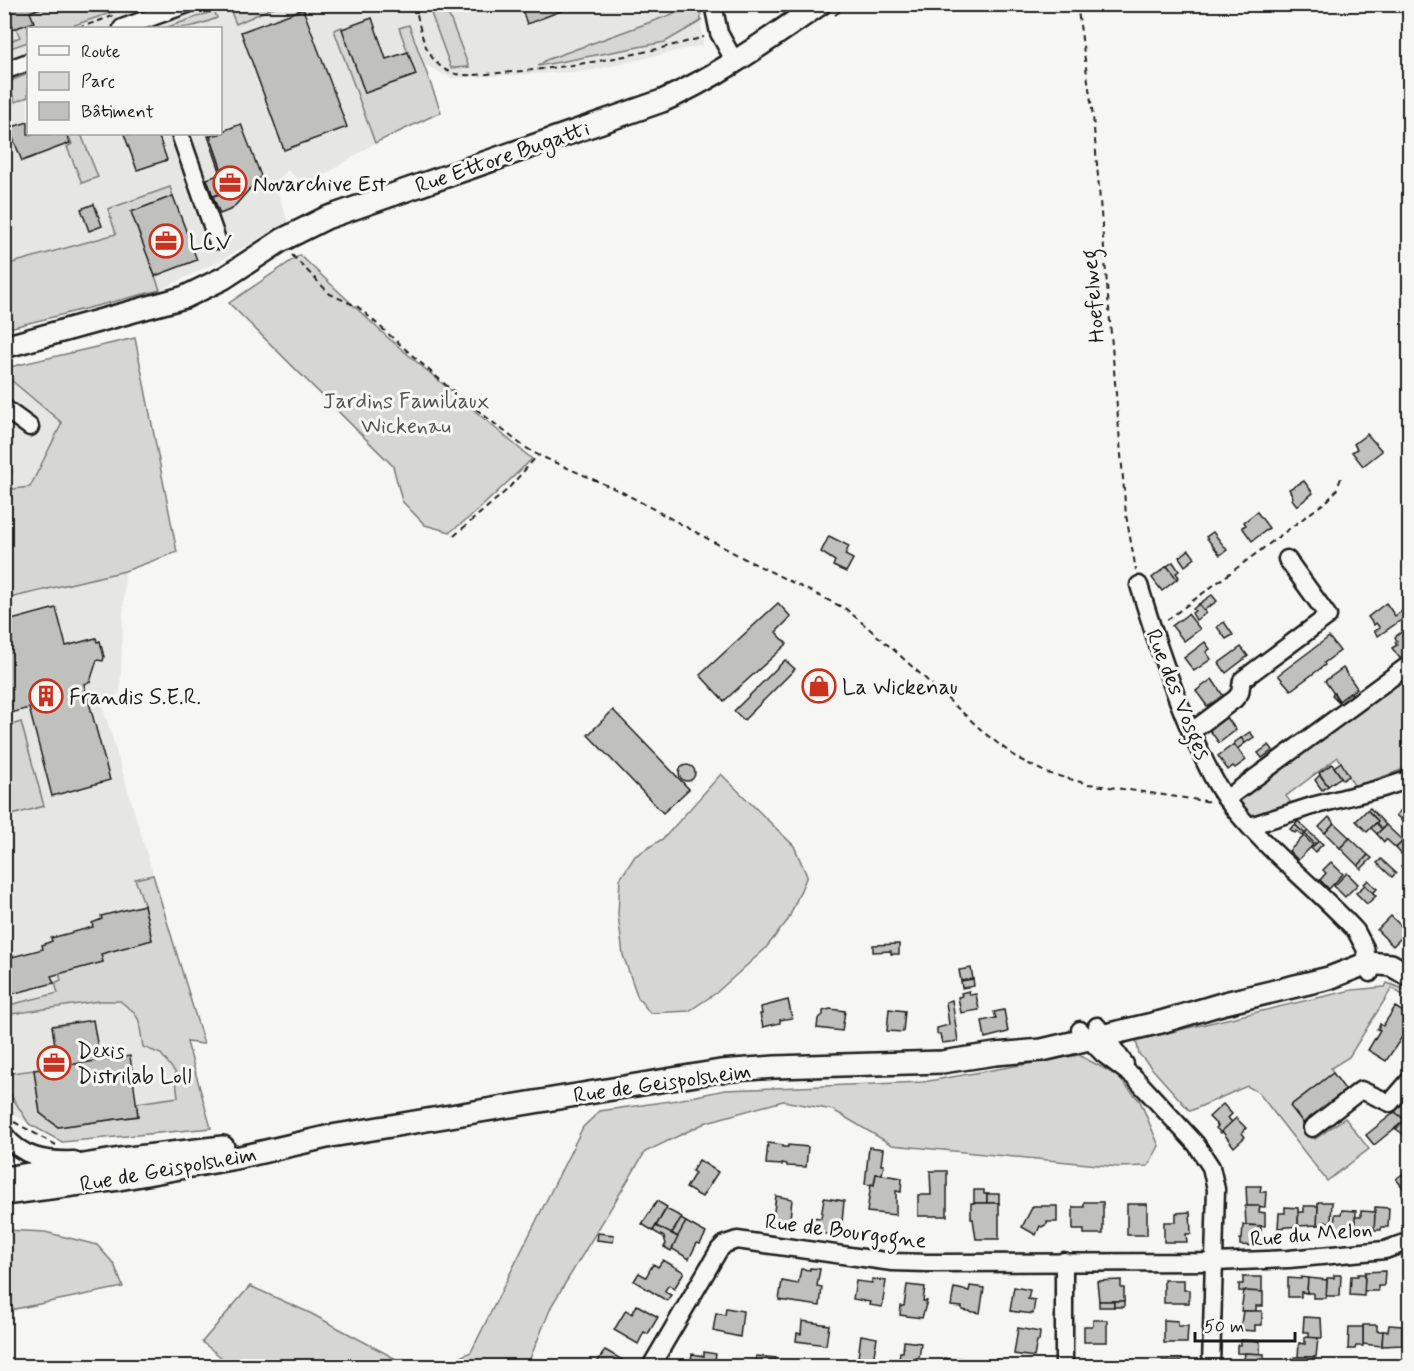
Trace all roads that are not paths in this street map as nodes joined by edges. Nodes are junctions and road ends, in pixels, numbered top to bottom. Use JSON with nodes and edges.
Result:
{"nodes":[{"id":1,"x":188,"y":4,"type":"edge"},
{"id":2,"x":713,"y":4,"type":"edge"},
{"id":3,"x":820,"y":4,"type":"edge"},
{"id":4,"x":141,"y":25,"type":"edge"},
{"id":5,"x":27,"y":62,"type":"edge"},
{"id":6,"x":735,"y":63,"type":"junction"},
{"id":7,"x":4,"y":70,"type":"edge"},
{"id":8,"x":180,"y":135,"type":"edge"},
{"id":9,"x":217,"y":240,"type":"dead end"},
{"id":10,"x":4,"y":347,"type":"edge"},
{"id":11,"x":4,"y":408,"type":"edge"},
{"id":12,"x":30,"y":427,"type":"dead end"},
{"id":13,"x":1287,"y":559,"type":"dead end"},
{"id":14,"x":1139,"y":585,"type":"road end"},
{"id":15,"x":1410,"y":664,"type":"edge"},
{"id":16,"x":1191,"y":732,"type":"junction"},
{"id":17,"x":1410,"y":779,"type":"edge"},
{"id":18,"x":1226,"y":799,"type":"junction"},
{"id":19,"x":1250,"y":826,"type":"junction"},
{"id":20,"x":1369,"y":968,"type":"junction"},
{"id":21,"x":1410,"y":978,"type":"edge"},
{"id":22,"x":1093,"y":1033,"type":"junction"},
{"id":23,"x":1410,"y":1080,"type":"edge"},
{"id":24,"x":6,"y":1128,"type":"edge"},
{"id":25,"x":1312,"y":1128,"type":"dead end"},
{"id":26,"x":331,"y":1136,"type":"junction"},
{"id":27,"x":120,"y":1159,"type":"junction"},
{"id":28,"x":4,"y":1178,"type":"edge"},
{"id":29,"x":4,"y":1194,"type":"edge"},
{"id":30,"x":1410,"y":1241,"type":"edge"},
{"id":31,"x":1064,"y":1262,"type":"junction"},
{"id":32,"x":1214,"y":1262,"type":"junction"},
{"id":33,"x":651,"y":1366,"type":"edge"},
{"id":34,"x":1064,"y":1366,"type":"edge"},
{"id":35,"x":1211,"y":1366,"type":"edge"}],
"edges":[{"from":1,"to":4,"type":"street"},
{"from":2,"to":6,"type":"street"},
{"from":3,"to":6,"type":"main road","name":"Rue Ettore Bugatti"},
{"from":5,"to":7,"type":"street"},
{"from":6,"to":10,"type":"main road","name":"Rue Ettore Bugatti"},
{"from":8,"to":9,"type":"street"},
{"from":11,"to":12,"type":"street"},
{"from":13,"to":16,"type":"street"},
{"from":14,"to":16,"type":"street","name":"Rue des Vosges"},
{"from":15,"to":18,"type":"street"},
{"from":16,"to":18,"type":"street","name":"Rue des Vosges"},
{"from":17,"to":19,"type":"street"},
{"from":18,"to":19,"type":"street","name":"Rue des Vosges"},
{"from":19,"to":20,"type":"street","name":"Rue des Vosges"},
{"from":20,"to":21,"type":"main road"},
{"from":20,"to":22,"type":"main road","name":"Rue de Geispolsheim"},
{"from":22,"to":26,"type":"main road","name":"Rue de Geispolsheim"},
{"from":22,"to":32,"type":"street"},
{"from":23,"to":25,"type":"street"},
{"from":24,"to":27,"type":"street"},
{"from":26,"to":27,"type":"main road","name":"Rue de Geispolsheim"},
{"from":26,"to":29,"type":"main road","name":"Rue de Geispolsheim"},
{"from":27,"to":28,"type":"main road","name":"Rue de Geispolsheim"},
{"from":30,"to":32,"type":"street","name":"Rue du Melon"},
{"from":31,"to":32,"type":"street","name":"Rue de Bourgogne"},
{"from":31,"to":33,"type":"street","name":"Rue de Bourgogne"},
{"from":31,"to":34,"type":"street"},
{"from":32,"to":35,"type":"street"}]}
